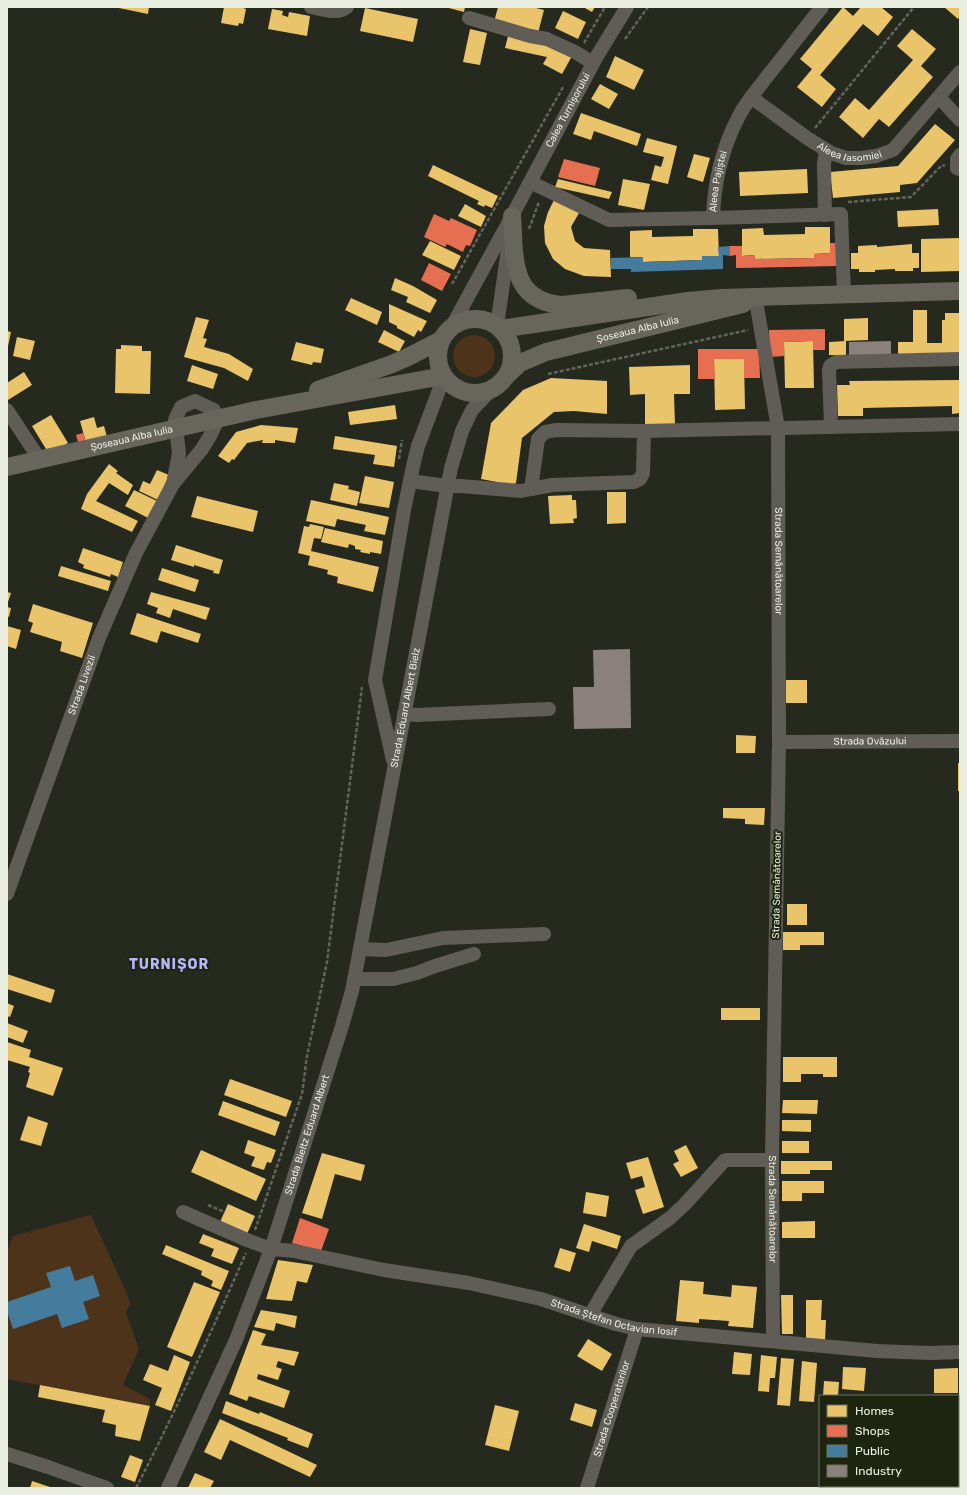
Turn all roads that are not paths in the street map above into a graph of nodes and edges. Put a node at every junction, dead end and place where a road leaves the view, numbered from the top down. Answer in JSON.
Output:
{"nodes":[{"id":1,"x":310,"y":7,"type":"edge"},
{"id":2,"x":347,"y":7,"type":"edge"},
{"id":3,"x":627,"y":7,"type":"edge"},
{"id":4,"x":822,"y":7,"type":"edge"},
{"id":5,"x":469,"y":18,"type":"dead end"},
{"id":6,"x":587,"y":59,"type":"junction"},
{"id":7,"x":960,"y":72,"type":"edge"},
{"id":8,"x":751,"y":97,"type":"junction"},
{"id":9,"x":939,"y":97,"type":"junction"},
{"id":10,"x":960,"y":120,"type":"edge"},
{"id":11,"x":826,"y":150,"type":"junction"},
{"id":12,"x":530,"y":182,"type":"junction"},
{"id":13,"x":825,"y":215,"type":"junction"},
{"id":14,"x":512,"y":216,"type":"junction"},
{"id":15,"x":713,"y":218,"type":"junction"},
{"id":16,"x":960,"y":291,"type":"edge"},
{"id":17,"x":844,"y":294,"type":"junction"},
{"id":18,"x":764,"y":299,"type":"junction"},
{"id":19,"x":499,"y":328,"type":"junction"},
{"id":20,"x":446,"y":333,"type":"junction"},
{"id":21,"x":960,"y":359,"type":"edge"},
{"id":22,"x":508,"y":374,"type":"junction"},
{"id":23,"x":443,"y":377,"type":"junction"},
{"id":24,"x":493,"y":388,"type":"junction"},
{"id":25,"x":7,"y":410,"type":"edge"},
{"id":26,"x":256,"y":410,"type":"junction"},
{"id":27,"x":218,"y":419,"type":"junction"},
{"id":28,"x":960,"y":424,"type":"edge"},
{"id":29,"x":830,"y":427,"type":"junction"},
{"id":30,"x":778,"y":428,"type":"junction"},
{"id":31,"x":177,"y":429,"type":"junction"},
{"id":32,"x":644,"y":431,"type":"junction"},
{"id":33,"x":40,"y":460,"type":"junction"},
{"id":34,"x":7,"y":467,"type":"edge"},
{"id":35,"x":410,"y":481,"type":"junction"},
{"id":36,"x":174,"y":484,"type":"junction"},
{"id":37,"x":446,"y":486,"type":"junction"},
{"id":38,"x":531,"y":488,"type":"junction"},
{"id":39,"x":549,"y":710,"type":"dead end"},
{"id":40,"x":404,"y":714,"type":"junction"},
{"id":41,"x":960,"y":741,"type":"edge"},
{"id":42,"x":779,"y":742,"type":"junction"},
{"id":43,"x":394,"y":765,"type":"junction"},
{"id":44,"x":7,"y":894,"type":"edge"},
{"id":45,"x":544,"y":934,"type":"dead end"},
{"id":46,"x":360,"y":949,"type":"junction"},
{"id":47,"x":474,"y":954,"type":"dead end"},
{"id":48,"x":354,"y":979,"type":"junction"},
{"id":49,"x":772,"y":1160,"type":"junction"},
{"id":50,"x":183,"y":1212,"type":"dead end"},
{"id":51,"x":272,"y":1249,"type":"junction"},
{"id":52,"x":590,"y":1315,"type":"junction"},
{"id":53,"x":638,"y":1329,"type":"junction"},
{"id":54,"x":773,"y":1341,"type":"junction"},
{"id":55,"x":960,"y":1352,"type":"edge"},
{"id":56,"x":7,"y":1454,"type":"edge"},
{"id":57,"x":106,"y":1488,"type":"edge"},
{"id":58,"x":168,"y":1488,"type":"edge"},
{"id":59,"x":587,"y":1488,"type":"edge"}],
"edges":[{"from":1,"to":2,"type":"street"},
{"from":3,"to":6,"type":"street","name":"Calea Turnișorului"},
{"from":4,"to":8,"type":"street","name":"Aleea Pajiștei"},
{"from":5,"to":6,"type":"street"},
{"from":6,"to":12,"type":"street","name":"Calea Turnișorului"},
{"from":7,"to":9,"type":"street","name":"Aleea Iasomiei"},
{"from":8,"to":11,"type":"street","name":"Aleea Iasomiei"},
{"from":8,"to":15,"type":"street","name":"Aleea Pajiștei"},
{"from":9,"to":10,"type":"street"},
{"from":9,"to":11,"type":"street","name":"Aleea Iasomiei"},
{"from":11,"to":13,"type":"street"},
{"from":12,"to":14,"type":"street","name":"Calea Turnișorului"},
{"from":12,"to":15,"type":"street","name":"Aleea Pajiștei"},
{"from":13,"to":15,"type":"street"},
{"from":13,"to":17,"type":"street"},
{"from":14,"to":18,"type":"main road"},
{"from":14,"to":19,"type":"street","name":"Calea Turnișorului"},
{"from":14,"to":20,"type":"street","name":"Calea Turnișorului"},
{"from":16,"to":17,"type":"main road","name":"Șoseaua Alba Iulia"},
{"from":17,"to":18,"type":"main road","name":"Șoseaua Alba Iulia"},
{"from":18,"to":19,"type":"main road","name":"Șoseaua Alba Iulia"},
{"from":18,"to":22,"type":"main road","name":"Șoseaua Alba Iulia"},
{"from":18,"to":30,"type":"street","name":"Strada Semănătoarelor"},
{"from":19,"to":20,"type":"main road","name":"Șoseaua Alba Iulia"},
{"from":19,"to":22,"type":"main road"},
{"from":20,"to":23,"type":"main road"},
{"from":20,"to":26,"type":"main road","name":"Șoseaua Alba Iulia"},
{"from":21,"to":29,"type":"street"},
{"from":22,"to":24,"type":"main road","name":"Șoseaua Alba Iulia"},
{"from":23,"to":24,"type":"main road","name":"Șoseaua Alba Iulia"},
{"from":23,"to":26,"type":"main road","name":"Șoseaua Alba Iulia"},
{"from":23,"to":35,"type":"street","name":"Strada Eduard Albert Bielz"},
{"from":24,"to":37,"type":"street","name":"Strada Eduard Albert Bielz"},
{"from":25,"to":33,"type":"street"},
{"from":26,"to":27,"type":"main road","name":"Șoseaua Alba Iulia"},
{"from":27,"to":31,"type":"main road","name":"Șoseaua Alba Iulia"},
{"from":27,"to":36,"type":"street","name":"Strada Livezii"},
{"from":28,"to":29,"type":"street"},
{"from":29,"to":30,"type":"street"},
{"from":30,"to":32,"type":"street"},
{"from":30,"to":42,"type":"street","name":"Strada Semănătoarelor"},
{"from":31,"to":33,"type":"main road","name":"Șoseaua Alba Iulia"},
{"from":31,"to":36,"type":"street","name":"Strada Livezii"},
{"from":32,"to":38,"type":"street"},
{"from":32,"to":38,"type":"street"},
{"from":33,"to":34,"type":"main road","name":"Șoseaua Alba Iulia"},
{"from":35,"to":37,"type":"street"},
{"from":35,"to":43,"type":"street","name":"Strada Eduard Albert Bielz"},
{"from":36,"to":44,"type":"street","name":"Strada Livezii"},
{"from":37,"to":38,"type":"street"},
{"from":37,"to":40,"type":"street","name":"Strada Eduard Albert Bielz"},
{"from":39,"to":40,"type":"street"},
{"from":40,"to":43,"type":"street","name":"Strada Eduard Albert Bielz"},
{"from":41,"to":42,"type":"street","name":"Strada Ovăzului"},
{"from":42,"to":49,"type":"street","name":"Strada Semănătoarelor"},
{"from":43,"to":46,"type":"street","name":"Strada Bieltz Eduard Albert"},
{"from":45,"to":46,"type":"street"},
{"from":46,"to":48,"type":"street","name":"Strada Bieltz Eduard Albert"},
{"from":47,"to":48,"type":"street"},
{"from":48,"to":51,"type":"street","name":"Strada Bieltz Eduard Albert"},
{"from":49,"to":52,"type":"street"},
{"from":49,"to":54,"type":"street","name":"Strada Semănătoarelor"},
{"from":50,"to":51,"type":"street","name":"Strada Ștefan Octavian Iosif"},
{"from":51,"to":52,"type":"street","name":"Strada Ștefan Octavian Iosif"},
{"from":51,"to":58,"type":"street","name":"Strada Bieltz Eduard Albert"},
{"from":52,"to":53,"type":"street","name":"Strada Ștefan Octavian Iosif"},
{"from":53,"to":54,"type":"street","name":"Strada Ștefan Octavian Iosif"},
{"from":53,"to":59,"type":"street","name":"Strada Cooperatorilor"},
{"from":54,"to":55,"type":"street","name":"Strada Ștefan Octavian Iosif"},
{"from":56,"to":57,"type":"street"}]}
